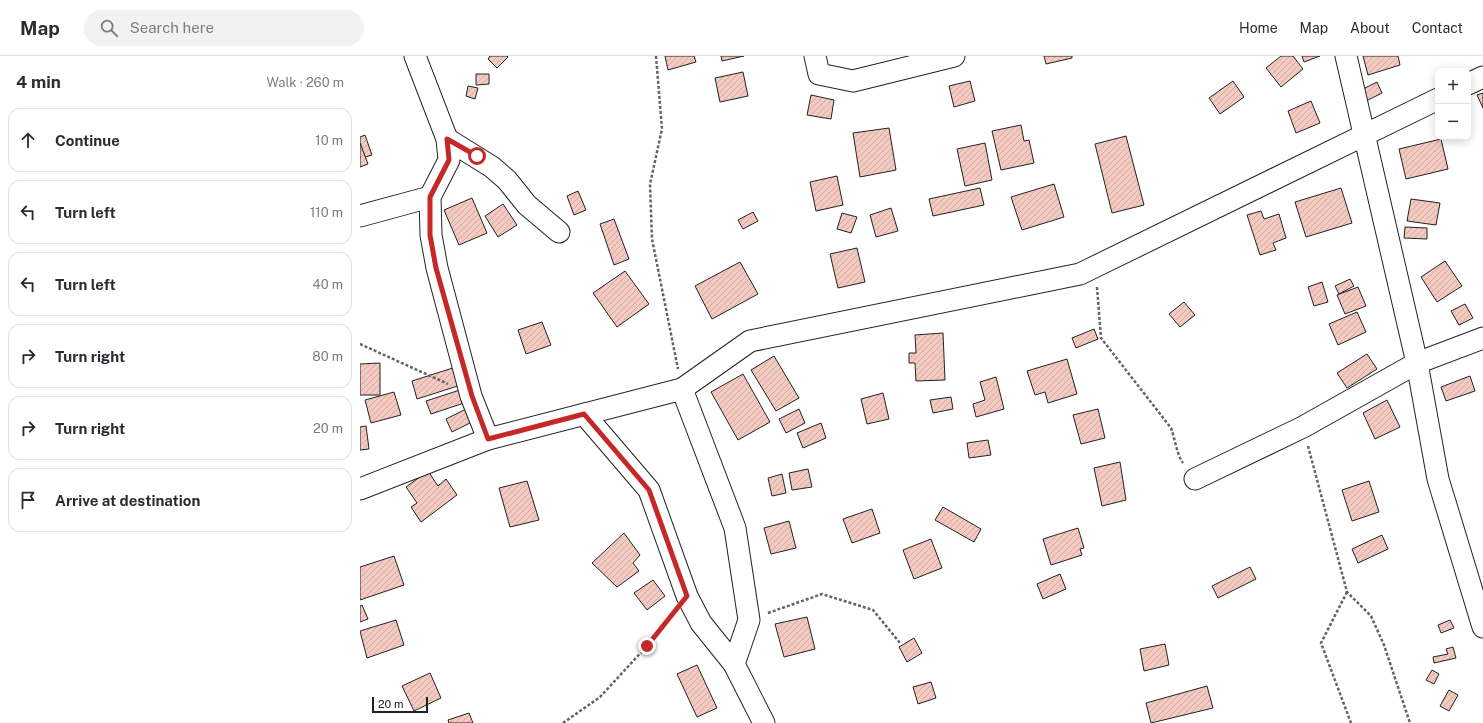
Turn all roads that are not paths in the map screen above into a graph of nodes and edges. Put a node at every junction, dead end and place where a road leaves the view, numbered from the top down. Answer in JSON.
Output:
{"nodes":[{"id":1,"x":415,"y":56,"type":"edge"},
{"id":2,"x":815,"y":56,"type":"edge"},
{"id":3,"x":954,"y":56,"type":"edge"},
{"id":4,"x":1346,"y":56,"type":"edge"},
{"id":5,"x":1483,"y":77,"type":"edge"},
{"id":6,"x":1471,"y":83,"type":"edge"},
{"id":7,"x":1435,"y":100,"type":"edge"},
{"id":8,"x":1364,"y":136,"type":"junction"},
{"id":9,"x":447,"y":139,"type":"junction"},
{"id":10,"x":430,"y":197,"type":"junction"},
{"id":11,"x":360,"y":216,"type":"edge"},
{"id":12,"x":559,"y":232,"type":"dead end"},
{"id":13,"x":1483,"y":338,"type":"edge"},
{"id":14,"x":1417,"y":363,"type":"junction"},
{"id":15,"x":682,"y":389,"type":"junction"},
{"id":16,"x":584,"y":414,"type":"junction"},
{"id":17,"x":488,"y":439,"type":"junction"},
{"id":18,"x":1195,"y":479,"type":"road end"},
{"id":19,"x":360,"y":489,"type":"edge"},
{"id":20,"x":1483,"y":627,"type":"edge"},
{"id":21,"x":734,"y":664,"type":"junction"},
{"id":22,"x":764,"y":723,"type":"edge"}],
"edges":[{"from":1,"to":9,"type":"street"},
{"from":2,"to":3,"type":"street"},
{"from":4,"to":8,"type":"street"},
{"from":5,"to":6,"type":"street"},
{"from":7,"to":8,"type":"street"},
{"from":8,"to":14,"type":"street"},
{"from":8,"to":15,"type":"street"},
{"from":9,"to":10,"type":"street"},
{"from":9,"to":12,"type":"street"},
{"from":10,"to":11,"type":"street"},
{"from":10,"to":17,"type":"street"},
{"from":13,"to":14,"type":"street"},
{"from":14,"to":18,"type":"street"},
{"from":14,"to":20,"type":"street"},
{"from":15,"to":16,"type":"street"},
{"from":15,"to":21,"type":"street"},
{"from":16,"to":17,"type":"street"},
{"from":16,"to":21,"type":"street"},
{"from":17,"to":19,"type":"street"},
{"from":21,"to":22,"type":"street"}]}
